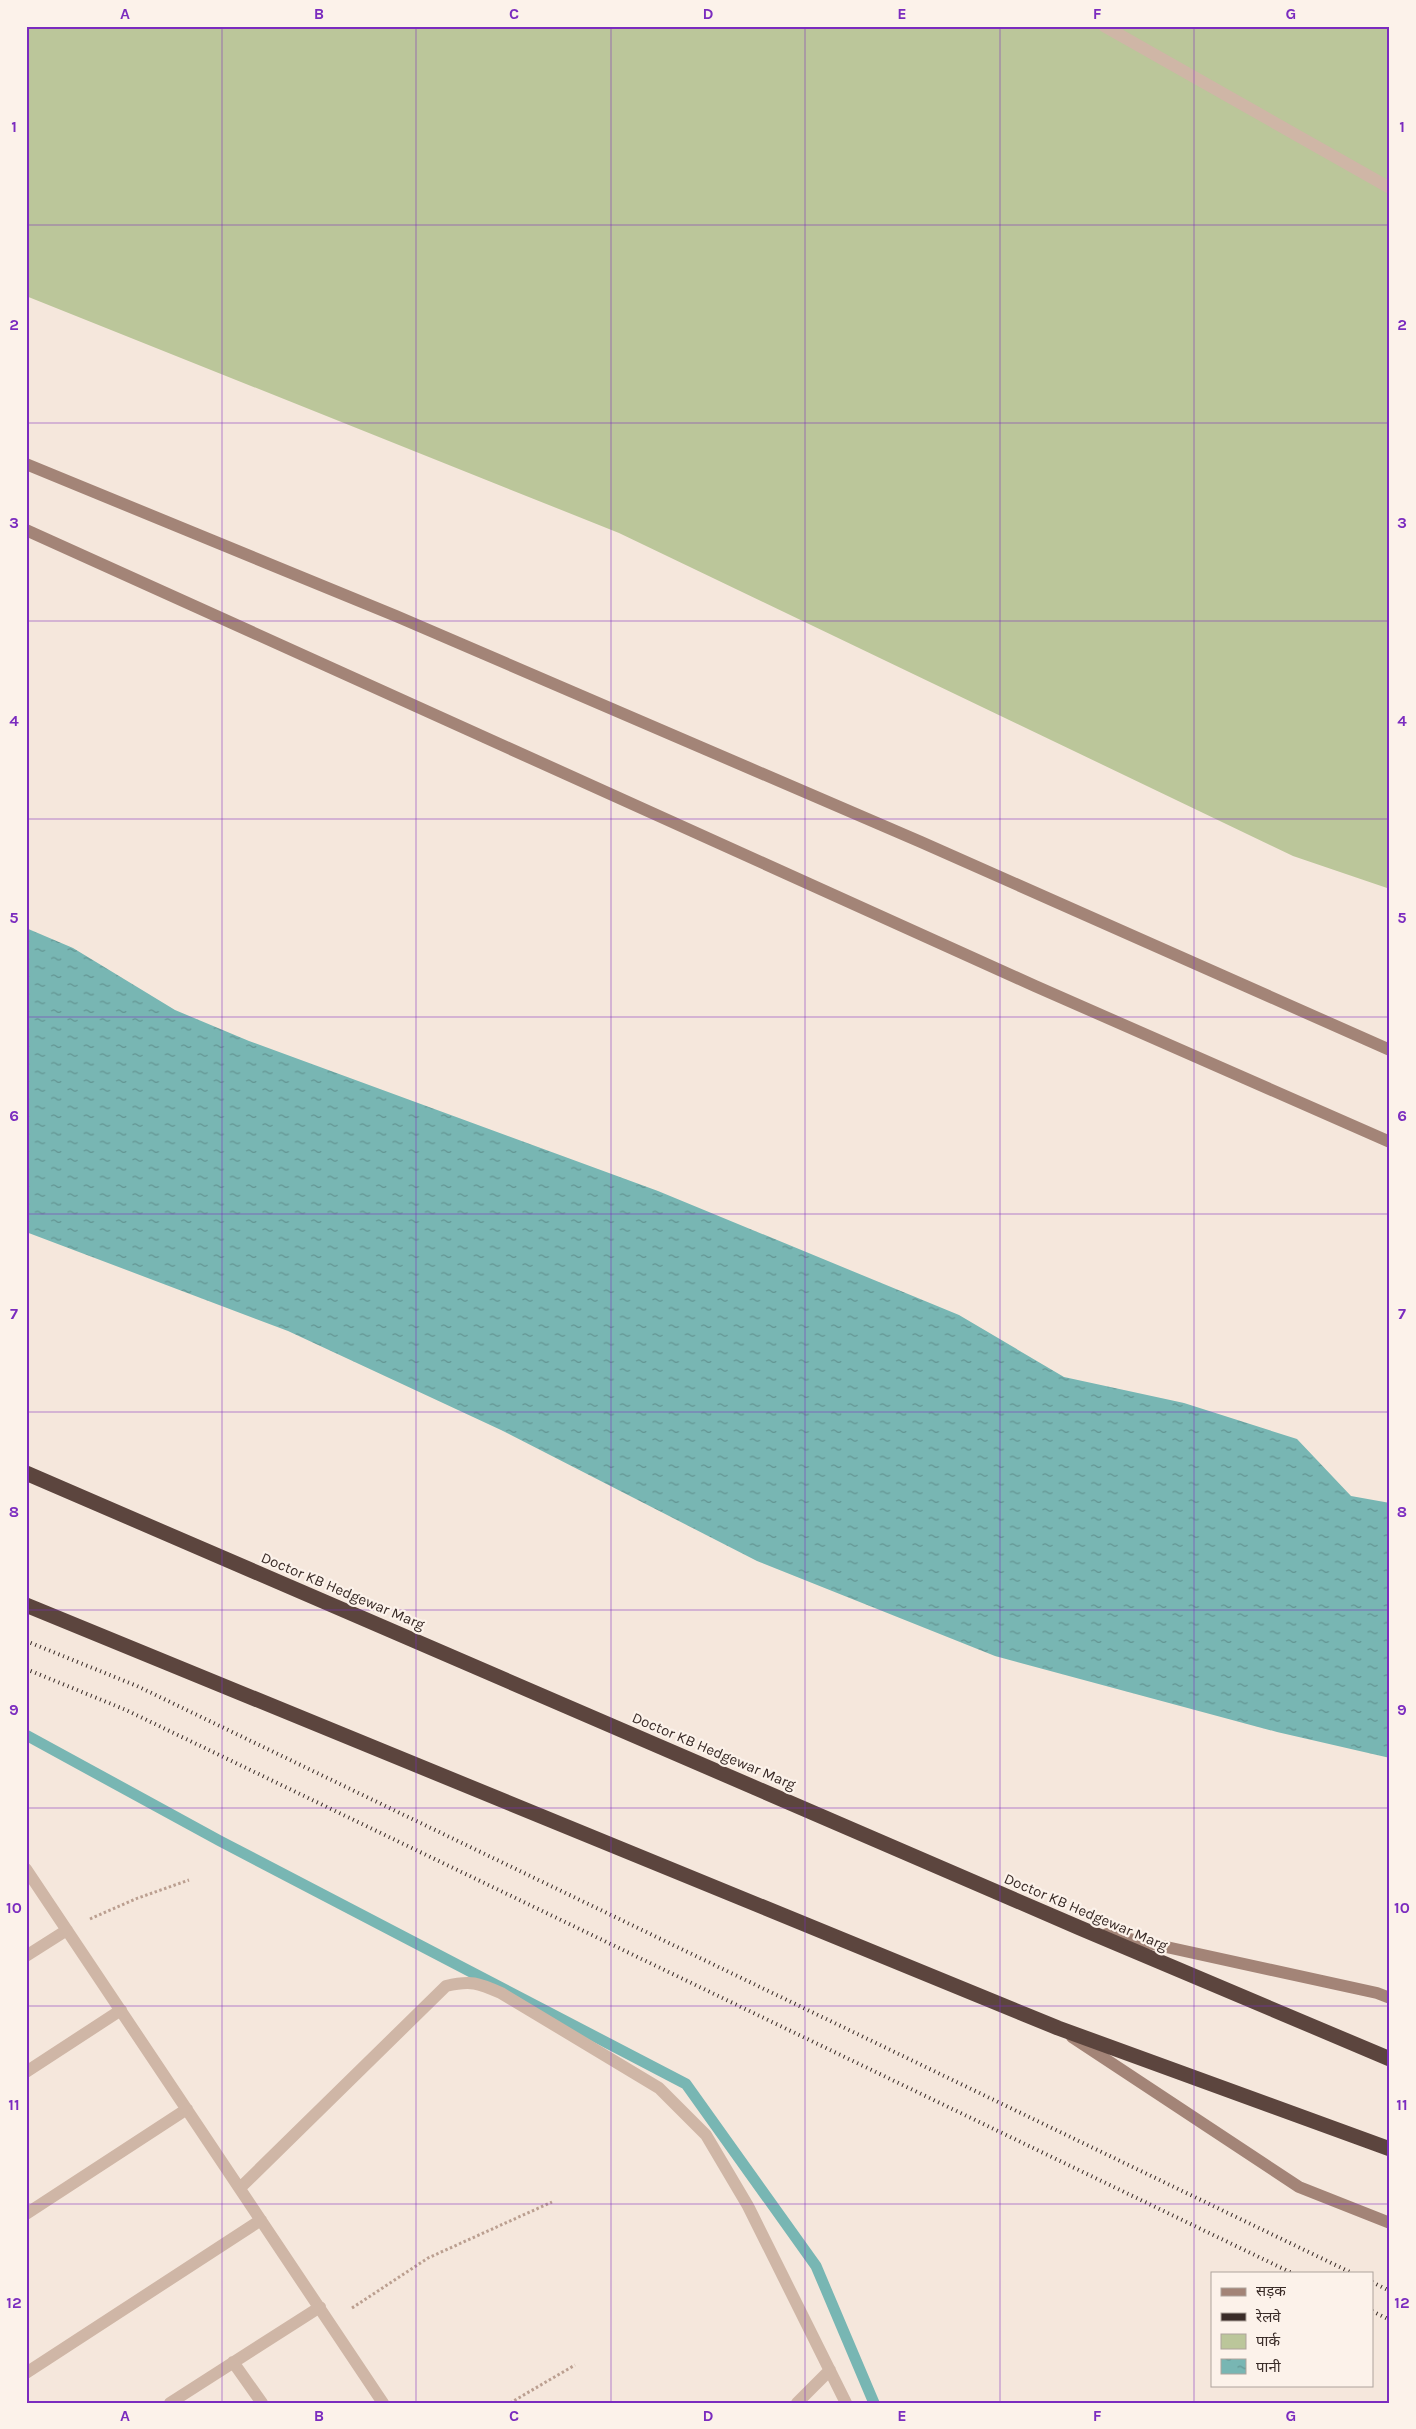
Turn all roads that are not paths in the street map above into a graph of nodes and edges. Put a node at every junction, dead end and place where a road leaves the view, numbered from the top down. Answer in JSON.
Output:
{"nodes":[{"id":1,"x":1104,"y":26,"type":"edge"},
{"id":2,"x":1390,"y":188,"type":"edge"},
{"id":3,"x":26,"y":464,"type":"edge"},
{"id":4,"x":26,"y":530,"type":"edge"},
{"id":5,"x":1390,"y":1050,"type":"edge"},
{"id":6,"x":1390,"y":1142,"type":"edge"},
{"id":7,"x":26,"y":1473,"type":"edge"},
{"id":8,"x":26,"y":1605,"type":"edge"},
{"id":9,"x":26,"y":1869,"type":"edge"},
{"id":10,"x":1080,"y":1928,"type":"junction"},
{"id":11,"x":67,"y":1929,"type":"junction"},
{"id":12,"x":26,"y":1956,"type":"edge"},
{"id":13,"x":1390,"y":1998,"type":"edge"},
{"id":14,"x":120,"y":2010,"type":"junction"},
{"id":15,"x":1058,"y":2028,"type":"junction"},
{"id":16,"x":1390,"y":2059,"type":"edge"},
{"id":17,"x":26,"y":2072,"type":"edge"},
{"id":18,"x":187,"y":2109,"type":"junction"},
{"id":19,"x":1390,"y":2148,"type":"edge"},
{"id":20,"x":240,"y":2188,"type":"junction"},
{"id":21,"x":26,"y":2214,"type":"edge"},
{"id":22,"x":261,"y":2220,"type":"junction"},
{"id":23,"x":1390,"y":2223,"type":"edge"},
{"id":24,"x":320,"y":2307,"type":"junction"},
{"id":25,"x":233,"y":2362,"type":"junction"},
{"id":26,"x":830,"y":2370,"type":"junction"},
{"id":27,"x":26,"y":2373,"type":"edge"},
{"id":28,"x":379,"y":2401,"type":"edge"},
{"id":29,"x":170,"y":2403,"type":"edge"},
{"id":30,"x":262,"y":2403,"type":"edge"},
{"id":31,"x":797,"y":2403,"type":"edge"},
{"id":32,"x":846,"y":2403,"type":"edge"}],
"edges":[{"from":1,"to":2,"type":"street"},
{"from":3,"to":5,"type":"main road"},
{"from":4,"to":6,"type":"main road"},
{"from":7,"to":10,"type":"highway","name":"Doctor KB Hedgewar Marg"},
{"from":8,"to":15,"type":"highway"},
{"from":9,"to":11,"type":"street"},
{"from":10,"to":13,"type":"main road"},
{"from":10,"to":16,"type":"highway","name":"Doctor KB Hedgewar Marg"},
{"from":11,"to":12,"type":"street"},
{"from":11,"to":14,"type":"street"},
{"from":14,"to":17,"type":"street"},
{"from":14,"to":18,"type":"street"},
{"from":15,"to":19,"type":"highway"},
{"from":15,"to":23,"type":"main road"},
{"from":18,"to":20,"type":"street"},
{"from":18,"to":21,"type":"street"},
{"from":20,"to":22,"type":"street"},
{"from":20,"to":26,"type":"street"},
{"from":22,"to":24,"type":"street"},
{"from":22,"to":27,"type":"street"},
{"from":24,"to":25,"type":"street"},
{"from":24,"to":28,"type":"street"},
{"from":25,"to":29,"type":"street"},
{"from":25,"to":30,"type":"street"},
{"from":26,"to":31,"type":"street"},
{"from":26,"to":32,"type":"street"}]}
